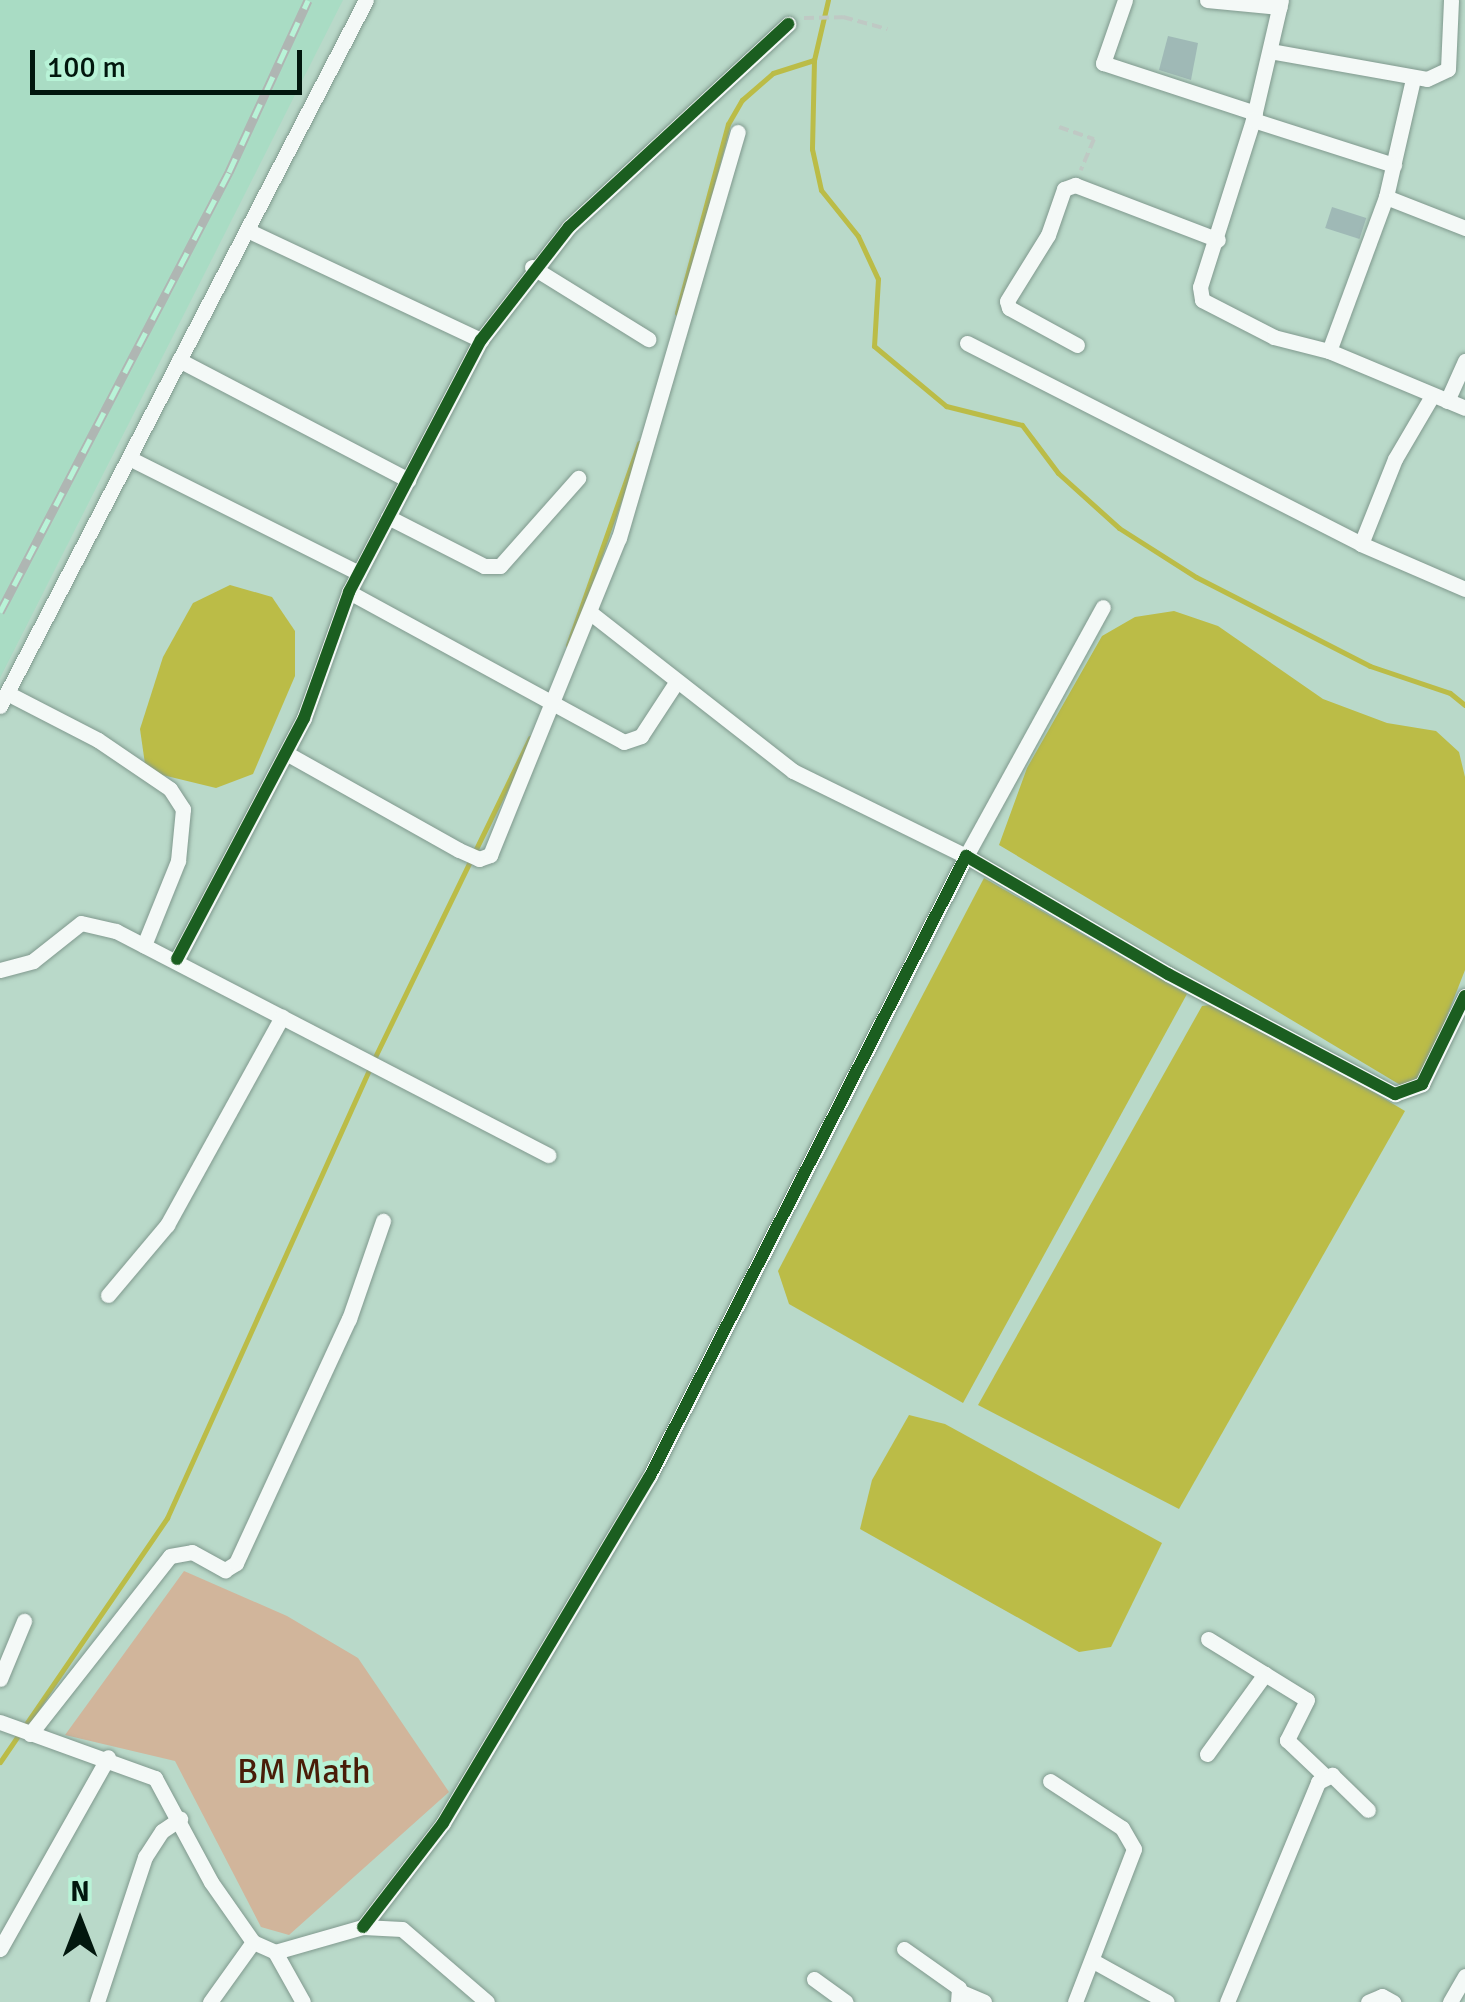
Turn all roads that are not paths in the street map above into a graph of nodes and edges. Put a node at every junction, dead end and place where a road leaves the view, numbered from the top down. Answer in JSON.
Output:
{"nodes":[{"id":1,"x":366,"y":0,"type":"edge"},
{"id":2,"x":1125,"y":0,"type":"edge"},
{"id":3,"x":1206,"y":0,"type":"edge"},
{"id":4,"x":1451,"y":0,"type":"edge"},
{"id":5,"x":1281,"y":3,"type":"edge"},
{"id":6,"x":788,"y":24,"type":"road end"},
{"id":7,"x":1458,"y":47,"type":"edge"},
{"id":8,"x":1270,"y":51,"type":"junction"},
{"id":9,"x":1413,"y":79,"type":"junction"},
{"id":10,"x":1254,"y":117,"type":"junction"},
{"id":11,"x":738,"y":132,"type":"dead end"},
{"id":12,"x":1394,"y":166,"type":"junction"},
{"id":13,"x":1386,"y":197,"type":"junction"},
{"id":14,"x":1465,"y":228,"type":"edge"},
{"id":15,"x":247,"y":230,"type":"junction"},
{"id":16,"x":1218,"y":240,"type":"junction"},
{"id":17,"x":532,"y":267,"type":"junction"},
{"id":18,"x":648,"y":339,"type":"dead end"},
{"id":19,"x":480,"y":340,"type":"junction"},
{"id":20,"x":967,"y":343,"type":"dead end"},
{"id":21,"x":1078,"y":345,"type":"dead end"},
{"id":22,"x":1329,"y":351,"type":"junction"},
{"id":23,"x":180,"y":360,"type":"junction"},
{"id":24,"x":1465,"y":362,"type":"edge"},
{"id":25,"x":1440,"y":398,"type":"junction"},
{"id":26,"x":1465,"y":408,"type":"edge"},
{"id":27,"x":128,"y":458,"type":"junction"},
{"id":28,"x":578,"y":478,"type":"dead end"},
{"id":29,"x":409,"y":480,"type":"junction"},
{"id":30,"x":388,"y":517,"type":"junction"},
{"id":31,"x":1360,"y":544,"type":"junction"},
{"id":32,"x":360,"y":574,"type":"junction"},
{"id":33,"x":1465,"y":589,"type":"edge"},
{"id":34,"x":348,"y":592,"type":"junction"},
{"id":35,"x":1103,"y":607,"type":"dead end"},
{"id":36,"x":592,"y":614,"type":"junction"},
{"id":37,"x":675,"y":684,"type":"junction"},
{"id":38,"x":550,"y":699,"type":"junction"},
{"id":39,"x":3,"y":700,"type":"edge"},
{"id":40,"x":286,"y":753,"type":"junction"},
{"id":41,"x":966,"y":856,"type":"junction"},
{"id":42,"x":144,"y":945,"type":"junction"},
{"id":43,"x":178,"y":959,"type":"junction"},
{"id":44,"x":0,"y":970,"type":"edge"},
{"id":45,"x":1465,"y":996,"type":"edge"},
{"id":46,"x":282,"y":1017,"type":"junction"},
{"id":47,"x":548,"y":1154,"type":"dead end"},
{"id":48,"x":383,"y":1221,"type":"dead end"},
{"id":49,"x":108,"y":1295,"type":"dead end"},
{"id":50,"x":24,"y":1621,"type":"dead end"},
{"id":51,"x":1208,"y":1639,"type":"dead end"},
{"id":52,"x":1265,"y":1674,"type":"junction"},
{"id":53,"x":0,"y":1679,"type":"edge"},
{"id":54,"x":16,"y":1729,"type":"edge"},
{"id":55,"x":1207,"y":1754,"type":"dead end"},
{"id":56,"x":108,"y":1757,"type":"junction"},
{"id":57,"x":1325,"y":1776,"type":"junction"},
{"id":58,"x":1050,"y":1781,"type":"dead end"},
{"id":59,"x":1368,"y":1810,"type":"dead end"},
{"id":60,"x":180,"y":1820,"type":"junction"},
{"id":61,"x":363,"y":1927,"type":"junction"},
{"id":62,"x":252,"y":1942,"type":"junction"},
{"id":63,"x":0,"y":1949,"type":"edge"},
{"id":64,"x":904,"y":1949,"type":"dead end"},
{"id":65,"x":276,"y":1952,"type":"junction"},
{"id":66,"x":1094,"y":1962,"type":"junction"},
{"id":67,"x":1465,"y":1976,"type":"edge"},
{"id":68,"x":814,"y":1980,"type":"dead end"},
{"id":69,"x":960,"y":1997,"type":"edge"},
{"id":70,"x":97,"y":2002,"type":"edge"},
{"id":71,"x":210,"y":2002,"type":"edge"},
{"id":72,"x":303,"y":2002,"type":"edge"},
{"id":73,"x":486,"y":2002,"type":"edge"},
{"id":74,"x":846,"y":2002,"type":"edge"},
{"id":75,"x":984,"y":2002,"type":"edge"},
{"id":76,"x":1075,"y":2002,"type":"edge"},
{"id":77,"x":1167,"y":2002,"type":"edge"},
{"id":78,"x":1226,"y":2002,"type":"edge"},
{"id":79,"x":1368,"y":2002,"type":"edge"},
{"id":80,"x":1393,"y":2002,"type":"edge"},
{"id":81,"x":1450,"y":2002,"type":"edge"}],
"edges":[{"from":1,"to":15,"type":"street"},
{"from":2,"to":10,"type":"street"},
{"from":3,"to":5,"type":"street"},
{"from":4,"to":7,"type":"street"},
{"from":5,"to":8,"type":"street"},
{"from":6,"to":17,"type":"street"},
{"from":7,"to":9,"type":"street"},
{"from":8,"to":9,"type":"street"},
{"from":8,"to":10,"type":"street"},
{"from":9,"to":12,"type":"street"},
{"from":10,"to":12,"type":"street"},
{"from":10,"to":16,"type":"street"},
{"from":11,"to":36,"type":"street"},
{"from":12,"to":13,"type":"street"},
{"from":13,"to":14,"type":"street"},
{"from":13,"to":22,"type":"street"},
{"from":15,"to":19,"type":"street"},
{"from":15,"to":23,"type":"street"},
{"from":16,"to":21,"type":"street"},
{"from":16,"to":22,"type":"street"},
{"from":17,"to":18,"type":"street"},
{"from":17,"to":19,"type":"street"},
{"from":19,"to":29,"type":"street"},
{"from":20,"to":31,"type":"street"},
{"from":22,"to":25,"type":"street"},
{"from":23,"to":27,"type":"street"},
{"from":23,"to":29,"type":"street"},
{"from":24,"to":25,"type":"street"},
{"from":25,"to":26,"type":"street"},
{"from":25,"to":31,"type":"street"},
{"from":27,"to":32,"type":"street"},
{"from":27,"to":39,"type":"street"},
{"from":28,"to":30,"type":"street"},
{"from":29,"to":30,"type":"street"},
{"from":30,"to":32,"type":"street"},
{"from":31,"to":33,"type":"street"},
{"from":32,"to":34,"type":"street"},
{"from":34,"to":38,"type":"street"},
{"from":34,"to":40,"type":"street"},
{"from":35,"to":41,"type":"street"},
{"from":36,"to":37,"type":"street"},
{"from":36,"to":38,"type":"street"},
{"from":37,"to":38,"type":"street"},
{"from":37,"to":41,"type":"street"},
{"from":38,"to":40,"type":"street"},
{"from":39,"to":42,"type":"street"},
{"from":40,"to":43,"type":"street"},
{"from":41,"to":45,"type":"street"},
{"from":41,"to":61,"type":"street"},
{"from":42,"to":43,"type":"street"},
{"from":42,"to":44,"type":"street"},
{"from":43,"to":46,"type":"street"},
{"from":46,"to":47,"type":"street"},
{"from":46,"to":49,"type":"street"},
{"from":48,"to":54,"type":"street"},
{"from":50,"to":53,"type":"street"},
{"from":51,"to":52,"type":"street"},
{"from":52,"to":55,"type":"street"},
{"from":52,"to":57,"type":"street"},
{"from":54,"to":56,"type":"street"},
{"from":56,"to":60,"type":"street"},
{"from":56,"to":63,"type":"street"},
{"from":57,"to":59,"type":"street"},
{"from":57,"to":78,"type":"street"},
{"from":58,"to":66,"type":"street"},
{"from":60,"to":62,"type":"street"},
{"from":60,"to":70,"type":"street"},
{"from":61,"to":65,"type":"street"},
{"from":61,"to":73,"type":"street"},
{"from":62,"to":65,"type":"street"},
{"from":62,"to":71,"type":"street"},
{"from":64,"to":69,"type":"street"},
{"from":65,"to":72,"type":"street"},
{"from":66,"to":76,"type":"street"},
{"from":66,"to":77,"type":"street"},
{"from":67,"to":81,"type":"street"},
{"from":68,"to":74,"type":"street"},
{"from":69,"to":75,"type":"street"},
{"from":79,"to":80,"type":"street"}]}
